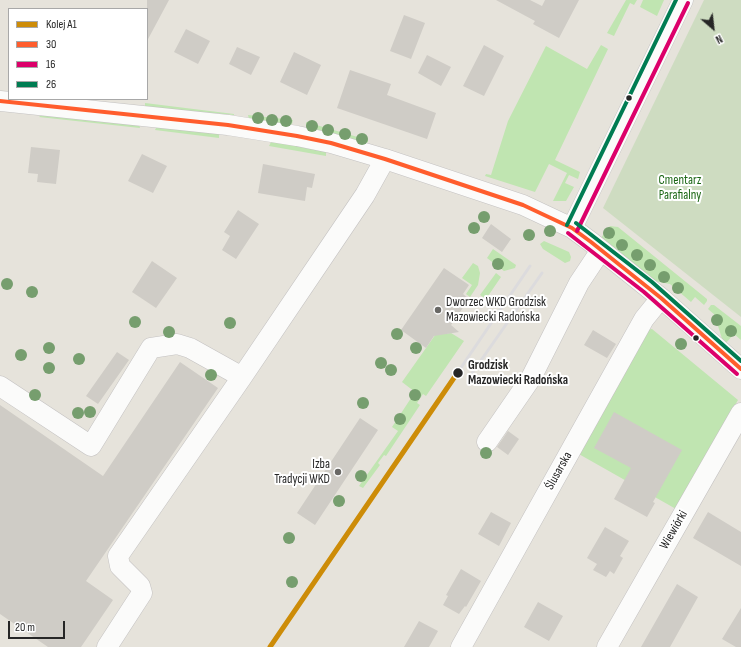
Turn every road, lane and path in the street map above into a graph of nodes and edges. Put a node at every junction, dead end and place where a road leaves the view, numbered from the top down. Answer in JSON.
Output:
{"nodes":[{"id":1,"x":683,"y":0,"type":"edge"},
{"id":2,"x":0,"y":101,"type":"edge"},
{"id":3,"x":385,"y":159,"type":"junction"},
{"id":4,"x":572,"y":228,"type":"junction"},
{"id":5,"x":601,"y":250,"type":"junction"},
{"id":6,"x":661,"y":298,"type":"junction"},
{"id":7,"x":741,"y":370,"type":"edge"},
{"id":8,"x":242,"y":377,"type":"junction"},
{"id":9,"x":0,"y":386,"type":"edge"},
{"id":10,"x":741,"y":413,"type":"edge"},
{"id":11,"x":487,"y":442,"type":"dead end"},
{"id":12,"x":107,"y":647,"type":"edge"},
{"id":13,"x":461,"y":647,"type":"edge"},
{"id":14,"x":607,"y":647,"type":"edge"}],
"edges":[{"from":1,"to":4,"type":"street"},
{"from":2,"to":3,"type":"street"},
{"from":3,"to":4,"type":"street"},
{"from":3,"to":8,"type":"street"},
{"from":4,"to":5,"type":"street"},
{"from":5,"to":6,"type":"street"},
{"from":5,"to":11,"type":"street"},
{"from":6,"to":7,"type":"street"},
{"from":6,"to":13,"type":"street","name":"Ślusarska"},
{"from":8,"to":9,"type":"street"},
{"from":8,"to":12,"type":"street"},
{"from":10,"to":14,"type":"street","name":"Wiewiórki"}]}
